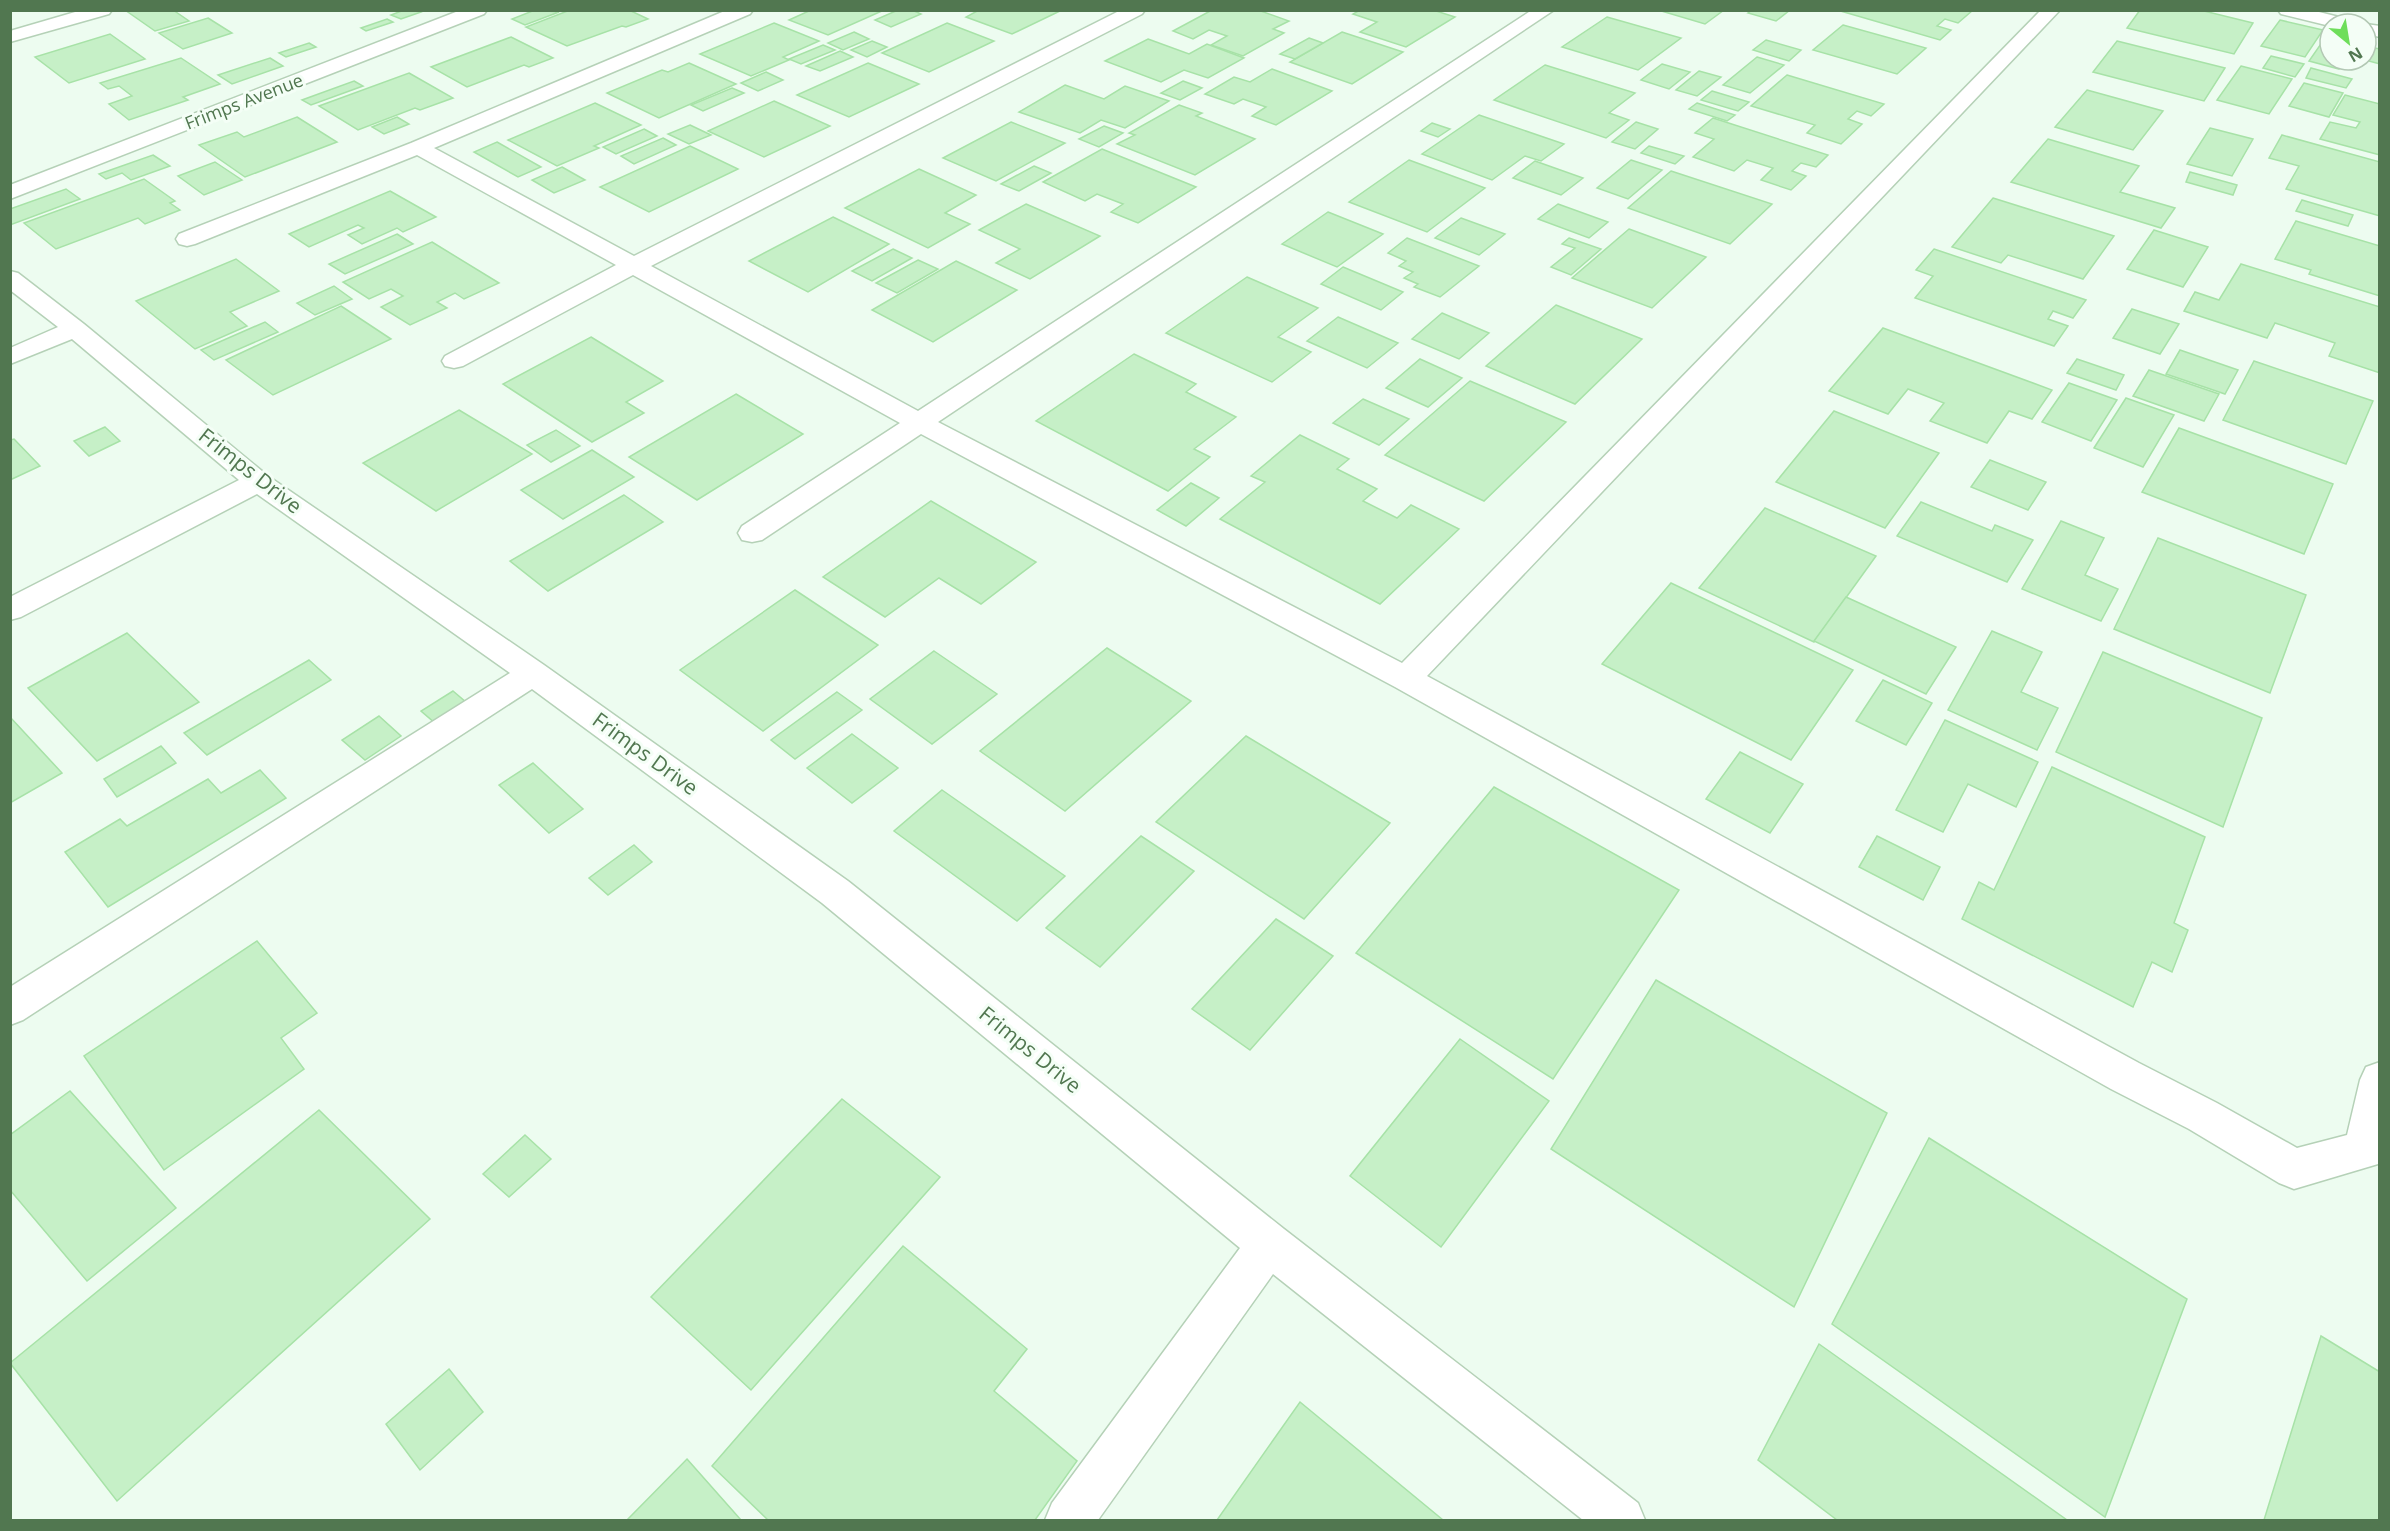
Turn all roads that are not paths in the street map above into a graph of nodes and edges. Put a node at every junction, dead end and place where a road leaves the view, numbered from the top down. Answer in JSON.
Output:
{"nodes":[{"id":1,"x":103,"y":10,"type":"edge"},
{"id":2,"x":744,"y":10,"type":"edge"},
{"id":3,"x":1136,"y":10,"type":"edge"},
{"id":4,"x":1545,"y":10,"type":"edge"},
{"id":5,"x":2051,"y":10,"type":"edge"},
{"id":6,"x":2287,"y":10,"type":"edge"},
{"id":7,"x":473,"y":11,"type":"edge"},
{"id":8,"x":2318,"y":17,"type":"edge"},
{"id":9,"x":10,"y":37,"type":"edge"},
{"id":10,"x":418,"y":147,"type":"junction"},
{"id":11,"x":10,"y":193,"type":"edge"},
{"id":12,"x":187,"y":239,"type":"dead end"},
{"id":13,"x":633,"y":265,"type":"junction"},
{"id":14,"x":10,"y":278,"type":"edge"},
{"id":15,"x":75,"y":329,"type":"junction"},
{"id":16,"x":10,"y":357,"type":"edge"},
{"id":17,"x":454,"y":361,"type":"dead end"},
{"id":18,"x":918,"y":422,"type":"junction"},
{"id":19,"x":258,"y":482,"type":"junction"},
{"id":20,"x":752,"y":533,"type":"dead end"},
{"id":21,"x":10,"y":610,"type":"edge"},
{"id":22,"x":533,"y":673,"type":"junction"},
{"id":23,"x":1406,"y":680,"type":"junction"},
{"id":24,"x":10,"y":1008,"type":"edge"},
{"id":25,"x":2379,"y":1080,"type":"edge"},
{"id":26,"x":1269,"y":1244,"type":"junction"},
{"id":27,"x":1068,"y":1521,"type":"edge"},
{"id":28,"x":1621,"y":1521,"type":"edge"}],
"edges":[{"from":1,"to":9,"type":"street"},
{"from":2,"to":10,"type":"street"},
{"from":3,"to":13,"type":"street"},
{"from":4,"to":18,"type":"street"},
{"from":5,"to":23,"type":"street"},
{"from":6,"to":8,"type":"street"},
{"from":7,"to":11,"type":"street","name":"Frimps Avenue"},
{"from":10,"to":12,"type":"street"},
{"from":10,"to":13,"type":"street"},
{"from":13,"to":17,"type":"street"},
{"from":13,"to":18,"type":"street"},
{"from":14,"to":15,"type":"street","name":"Frimps Drive"},
{"from":15,"to":16,"type":"street"},
{"from":15,"to":19,"type":"street","name":"Frimps Drive"},
{"from":18,"to":20,"type":"street"},
{"from":18,"to":23,"type":"street"},
{"from":19,"to":21,"type":"street"},
{"from":19,"to":22,"type":"street","name":"Frimps Drive"},
{"from":22,"to":24,"type":"street"},
{"from":22,"to":26,"type":"street","name":"Frimps Drive"},
{"from":23,"to":25,"type":"street"},
{"from":26,"to":27,"type":"street"},
{"from":26,"to":28,"type":"street","name":"Frimps Drive"}]}
